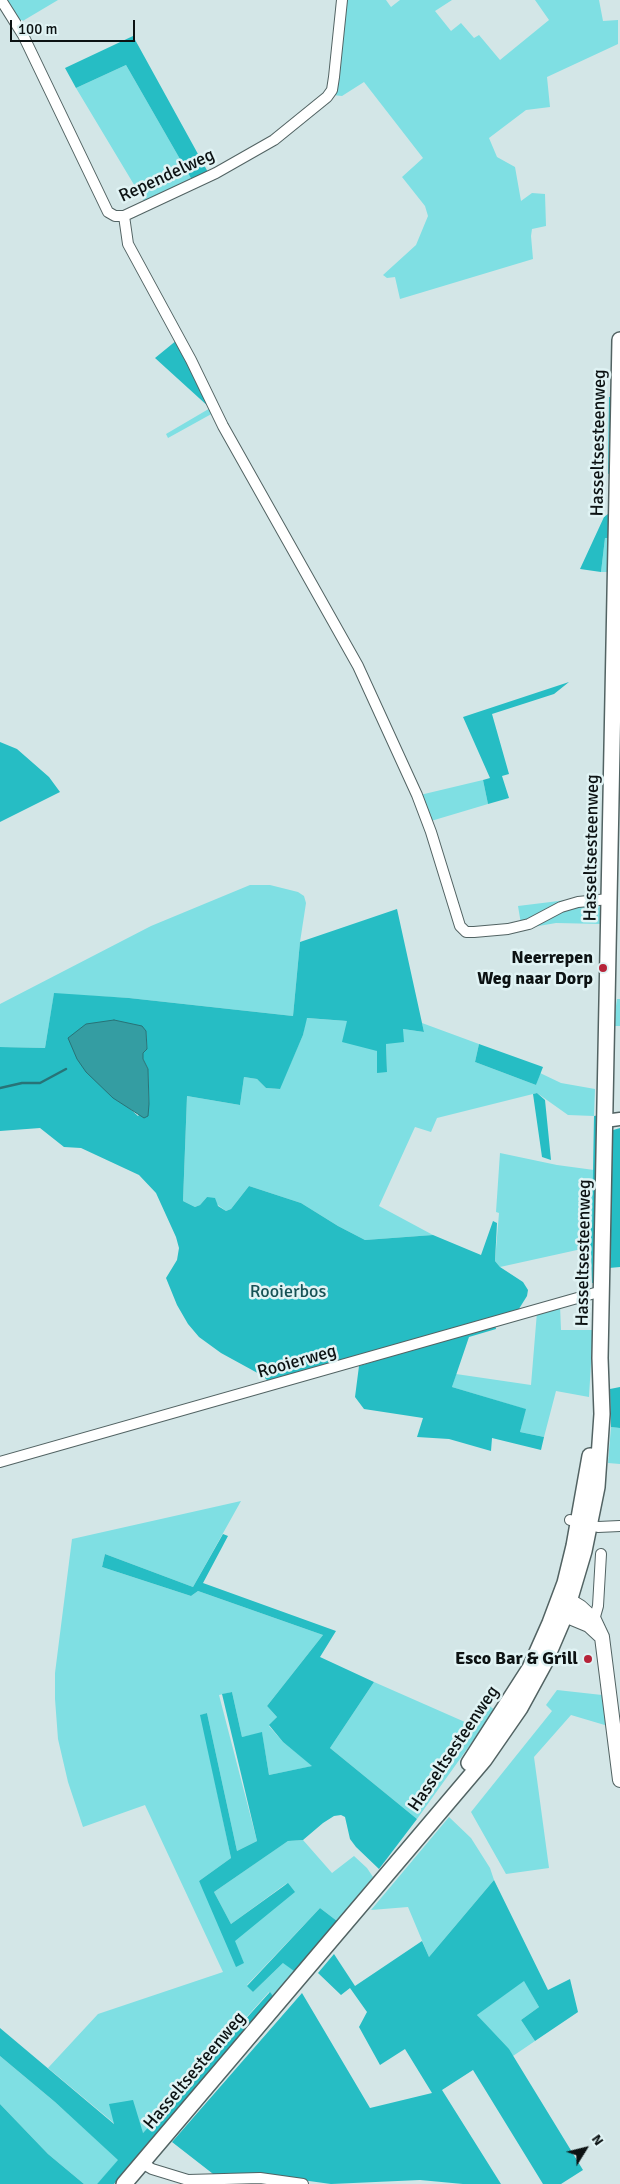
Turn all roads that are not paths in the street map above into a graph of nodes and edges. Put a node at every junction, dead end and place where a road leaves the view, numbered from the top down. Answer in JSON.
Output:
{"nodes":[{"id":1,"x":1,"y":0,"type":"edge"},
{"id":2,"x":342,"y":0,"type":"edge"},
{"id":3,"x":124,"y":216,"type":"junction"},
{"id":4,"x":620,"y":340,"type":"edge"},
{"id":5,"x":609,"y":899,"type":"junction"},
{"id":6,"x":612,"y":1120,"type":"edge"},
{"id":7,"x":602,"y":1291,"type":"junction"},
{"id":8,"x":0,"y":1462,"type":"edge"},
{"id":9,"x":580,"y":1522,"type":"junction"},
{"id":10,"x":620,"y":1526,"type":"edge"},
{"id":11,"x":601,"y":1554,"type":"dead end"},
{"id":12,"x":564,"y":1606,"type":"junction"},
{"id":13,"x":591,"y":1622,"type":"junction"},
{"id":14,"x":620,"y":1780,"type":"edge"},
{"id":15,"x":142,"y":2163,"type":"junction"},
{"id":16,"x":124,"y":2184,"type":"edge"},
{"id":17,"x":302,"y":2184,"type":"edge"}],
"edges":[{"from":1,"to":3,"type":"street","name":"Rependelweg"},
{"from":2,"to":3,"type":"street","name":"Rependelweg"},
{"from":3,"to":5,"type":"street"},
{"from":4,"to":5,"type":"main road","name":"Hasseltsesteenweg"},
{"from":5,"to":6,"type":"main road","name":"Hasseltsesteenweg"},
{"from":6,"to":7,"type":"main road","name":"Hasseltsesteenweg"},
{"from":7,"to":8,"type":"street","name":"Rooierweg"},
{"from":7,"to":9,"type":"main road","name":"Hasseltsesteenweg"},
{"from":9,"to":10,"type":"street"},
{"from":9,"to":12,"type":"main road","name":"Hasseltsesteenweg"},
{"from":11,"to":13,"type":"street"},
{"from":12,"to":13,"type":"main road"},
{"from":12,"to":15,"type":"main road","name":"Hasseltsesteenweg"},
{"from":13,"to":14,"type":"main road"},
{"from":15,"to":16,"type":"main road","name":"Hasseltsesteenweg"},
{"from":15,"to":17,"type":"street"}]}
